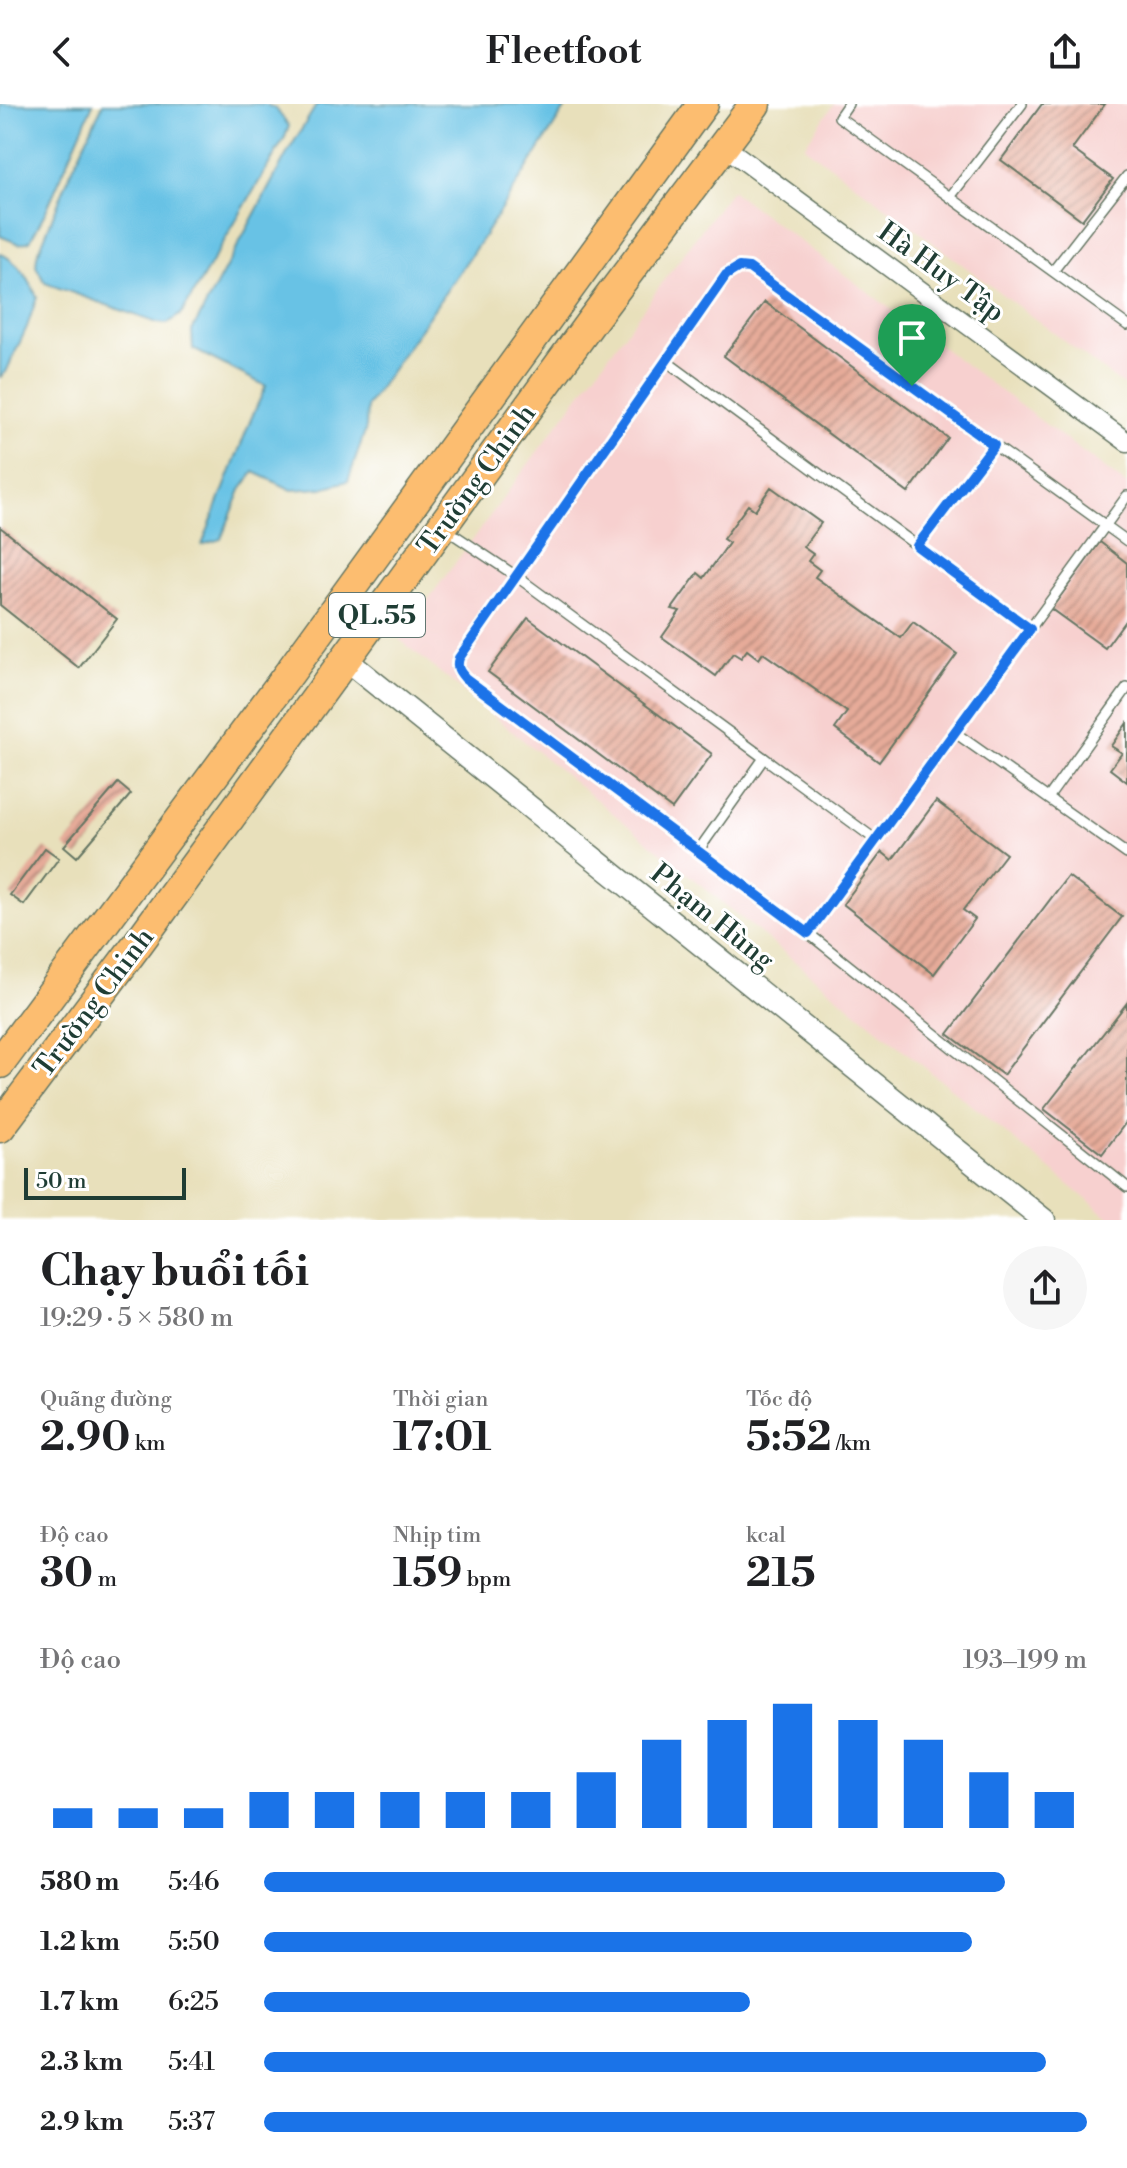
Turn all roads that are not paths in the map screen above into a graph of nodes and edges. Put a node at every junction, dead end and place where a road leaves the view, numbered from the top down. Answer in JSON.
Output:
{"nodes":[{"id":1,"x":703,"y":104,"type":"edge"},
{"id":2,"x":755,"y":104,"type":"edge"},
{"id":3,"x":848,"y":104,"type":"edge"},
{"id":4,"x":1022,"y":104,"type":"edge"},
{"id":5,"x":724,"y":146,"type":"junction"},
{"id":6,"x":1127,"y":176,"type":"edge"},
{"id":7,"x":950,"y":197,"type":"junction"},
{"id":8,"x":1053,"y":271,"type":"junction"},
{"id":9,"x":1127,"y":325,"type":"edge"},
{"id":10,"x":666,"y":361,"type":"junction"},
{"id":11,"x":1127,"y":442,"type":"edge"},
{"id":12,"x":994,"y":445,"type":"junction"},
{"id":13,"x":1127,"y":496,"type":"edge"},
{"id":14,"x":442,"y":526,"type":"junction"},
{"id":15,"x":1105,"y":526,"type":"junction"},
{"id":16,"x":1127,"y":541,"type":"edge"},
{"id":17,"x":917,"y":546,"type":"junction"},
{"id":18,"x":516,"y":576,"type":"junction"},
{"id":19,"x":1030,"y":629,"type":"junction"},
{"id":20,"x":317,"y":635,"type":"junction"},
{"id":21,"x":345,"y":659,"type":"junction"},
{"id":22,"x":1127,"y":688,"type":"edge"},
{"id":23,"x":954,"y":732,"type":"junction"},
{"id":24,"x":764,"y":758,"type":"junction"},
{"id":25,"x":1048,"y":798,"type":"junction"},
{"id":26,"x":876,"y":840,"type":"junction"},
{"id":27,"x":698,"y":851,"type":"junction"},
{"id":28,"x":1127,"y":854,"type":"edge"},
{"id":29,"x":808,"y":933,"type":"junction"},
{"id":30,"x":0,"y":1063,"type":"edge"},
{"id":31,"x":0,"y":1127,"type":"edge"},
{"id":32,"x":1127,"y":1187,"type":"edge"},
{"id":33,"x":1044,"y":1220,"type":"edge"}],
"edges":[{"from":1,"to":20,"type":"highway","name":"Trường Chinh","number":"QL.55"},
{"from":2,"to":5,"type":"highway","name":"Trường Chinh","number":"QL.55"},
{"from":3,"to":7,"type":"lane"},
{"from":4,"to":7,"type":"lane"},
{"from":5,"to":11,"type":"street","name":"Hà Huy Tập"},
{"from":5,"to":14,"type":"highway","name":"Trường Chinh","number":"QL.55"},
{"from":6,"to":8,"type":"lane"},
{"from":7,"to":8,"type":"lane"},
{"from":8,"to":9,"type":"lane"},
{"from":10,"to":12,"type":"lane"},
{"from":10,"to":17,"type":"lane"},
{"from":10,"to":18,"type":"lane"},
{"from":12,"to":15,"type":"lane"},
{"from":12,"to":17,"type":"lane"},
{"from":13,"to":15,"type":"lane"},
{"from":14,"to":18,"type":"lane"},
{"from":14,"to":21,"type":"highway","name":"Trường Chinh","number":"QL.55"},
{"from":15,"to":16,"type":"lane"},
{"from":15,"to":19,"type":"lane"},
{"from":17,"to":19,"type":"lane"},
{"from":18,"to":24,"type":"lane"},
{"from":18,"to":27,"type":"lane"},
{"from":19,"to":23,"type":"lane"},
{"from":20,"to":21,"type":"highway"},
{"from":20,"to":30,"type":"highway","name":"Trường Chinh","number":"QL.55"},
{"from":21,"to":31,"type":"highway","name":"Trường Chinh","number":"QL.55"},
{"from":21,"to":33,"type":"street","name":"Phạm Hùng"},
{"from":22,"to":25,"type":"lane"},
{"from":23,"to":25,"type":"lane"},
{"from":23,"to":26,"type":"lane"},
{"from":24,"to":26,"type":"lane"},
{"from":24,"to":27,"type":"lane"},
{"from":25,"to":28,"type":"lane"},
{"from":26,"to":29,"type":"lane"},
{"from":27,"to":29,"type":"lane"},
{"from":29,"to":32,"type":"lane"}]}
